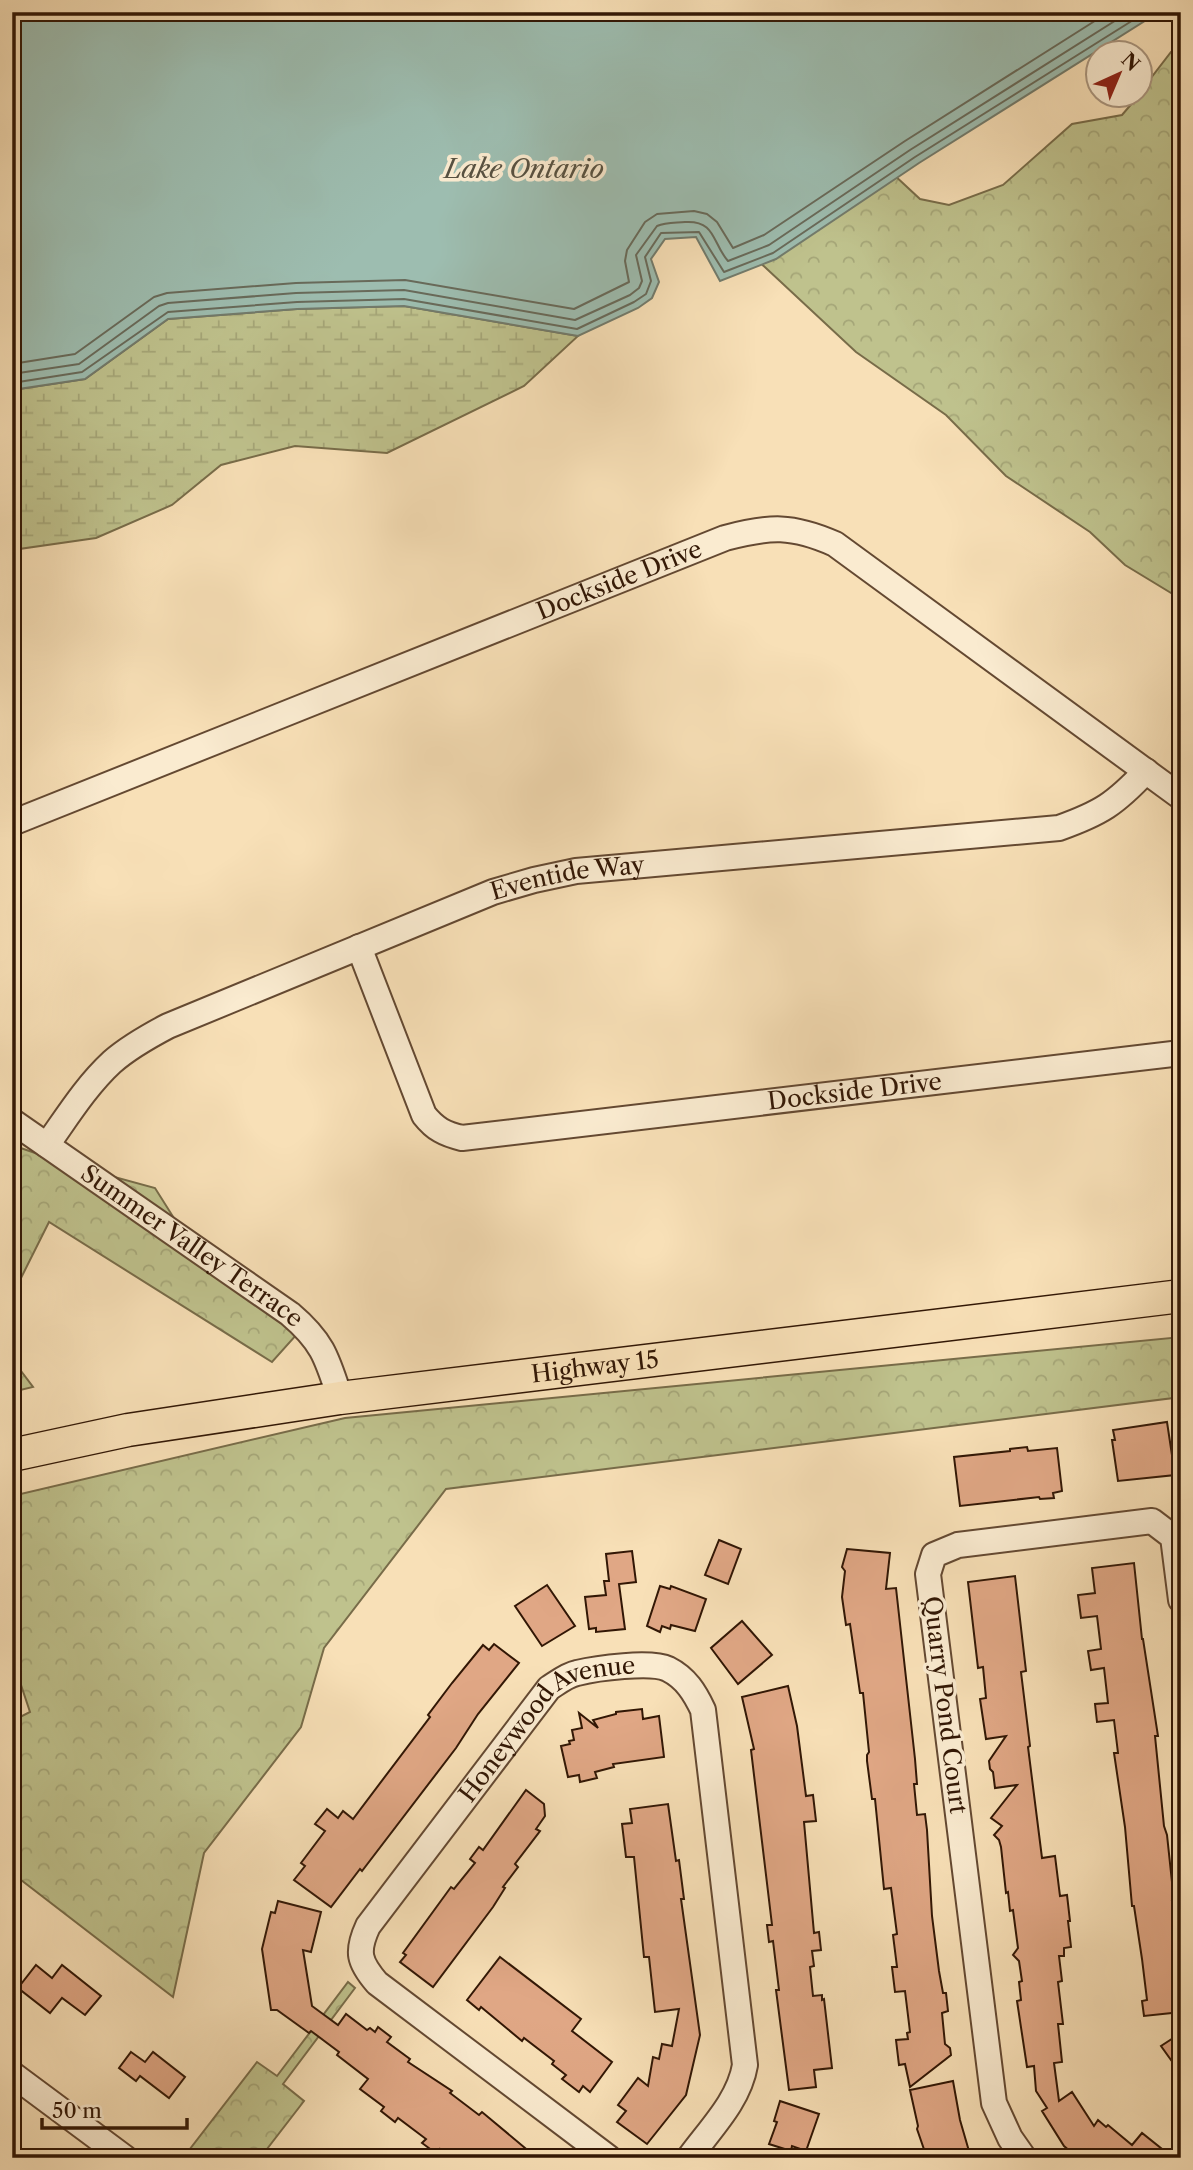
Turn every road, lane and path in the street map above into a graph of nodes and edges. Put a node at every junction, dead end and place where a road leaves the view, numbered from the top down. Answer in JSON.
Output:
{"nodes":[{"id":1,"x":1146,"y":771,"type":"junction"},
{"id":2,"x":1181,"y":797,"type":"edge"},
{"id":3,"x":12,"y":823,"type":"edge"},
{"id":4,"x":359,"y":947,"type":"junction"},
{"id":5,"x":1181,"y":1053,"type":"edge"},
{"id":6,"x":12,"y":1121,"type":"edge"},
{"id":7,"x":47,"y":1145,"type":"junction"},
{"id":8,"x":1181,"y":1296,"type":"edge"},
{"id":9,"x":340,"y":1398,"type":"junction"},
{"id":10,"x":12,"y":1455,"type":"edge"},
{"id":11,"x":1181,"y":1600,"type":"edge"},
{"id":12,"x":12,"y":2074,"type":"edge"},
{"id":13,"x":125,"y":2158,"type":"edge"},
{"id":14,"x":609,"y":2158,"type":"edge"},
{"id":15,"x":689,"y":2158,"type":"edge"},
{"id":16,"x":1024,"y":2158,"type":"edge"}],
"edges":[{"from":1,"to":2,"type":"street","name":"Dockside Drive"},
{"from":1,"to":3,"type":"street","name":"Dockside Drive"},
{"from":1,"to":4,"type":"street","name":"Eventide Way"},
{"from":4,"to":5,"type":"street","name":"Dockside Drive"},
{"from":4,"to":7,"type":"street","name":"Eventide Way"},
{"from":6,"to":7,"type":"street","name":"Summer Valley Terrace"},
{"from":7,"to":9,"type":"street","name":"Summer Valley Terrace"},
{"from":8,"to":9,"type":"main road","name":"Highway 15"},
{"from":9,"to":10,"type":"main road","name":"Highway 15"},
{"from":11,"to":16,"type":"street","name":"Quarry Pond Court"},
{"from":12,"to":13,"type":"street"},
{"from":14,"to":15,"type":"street","name":"Honeywood Avenue"}]}
